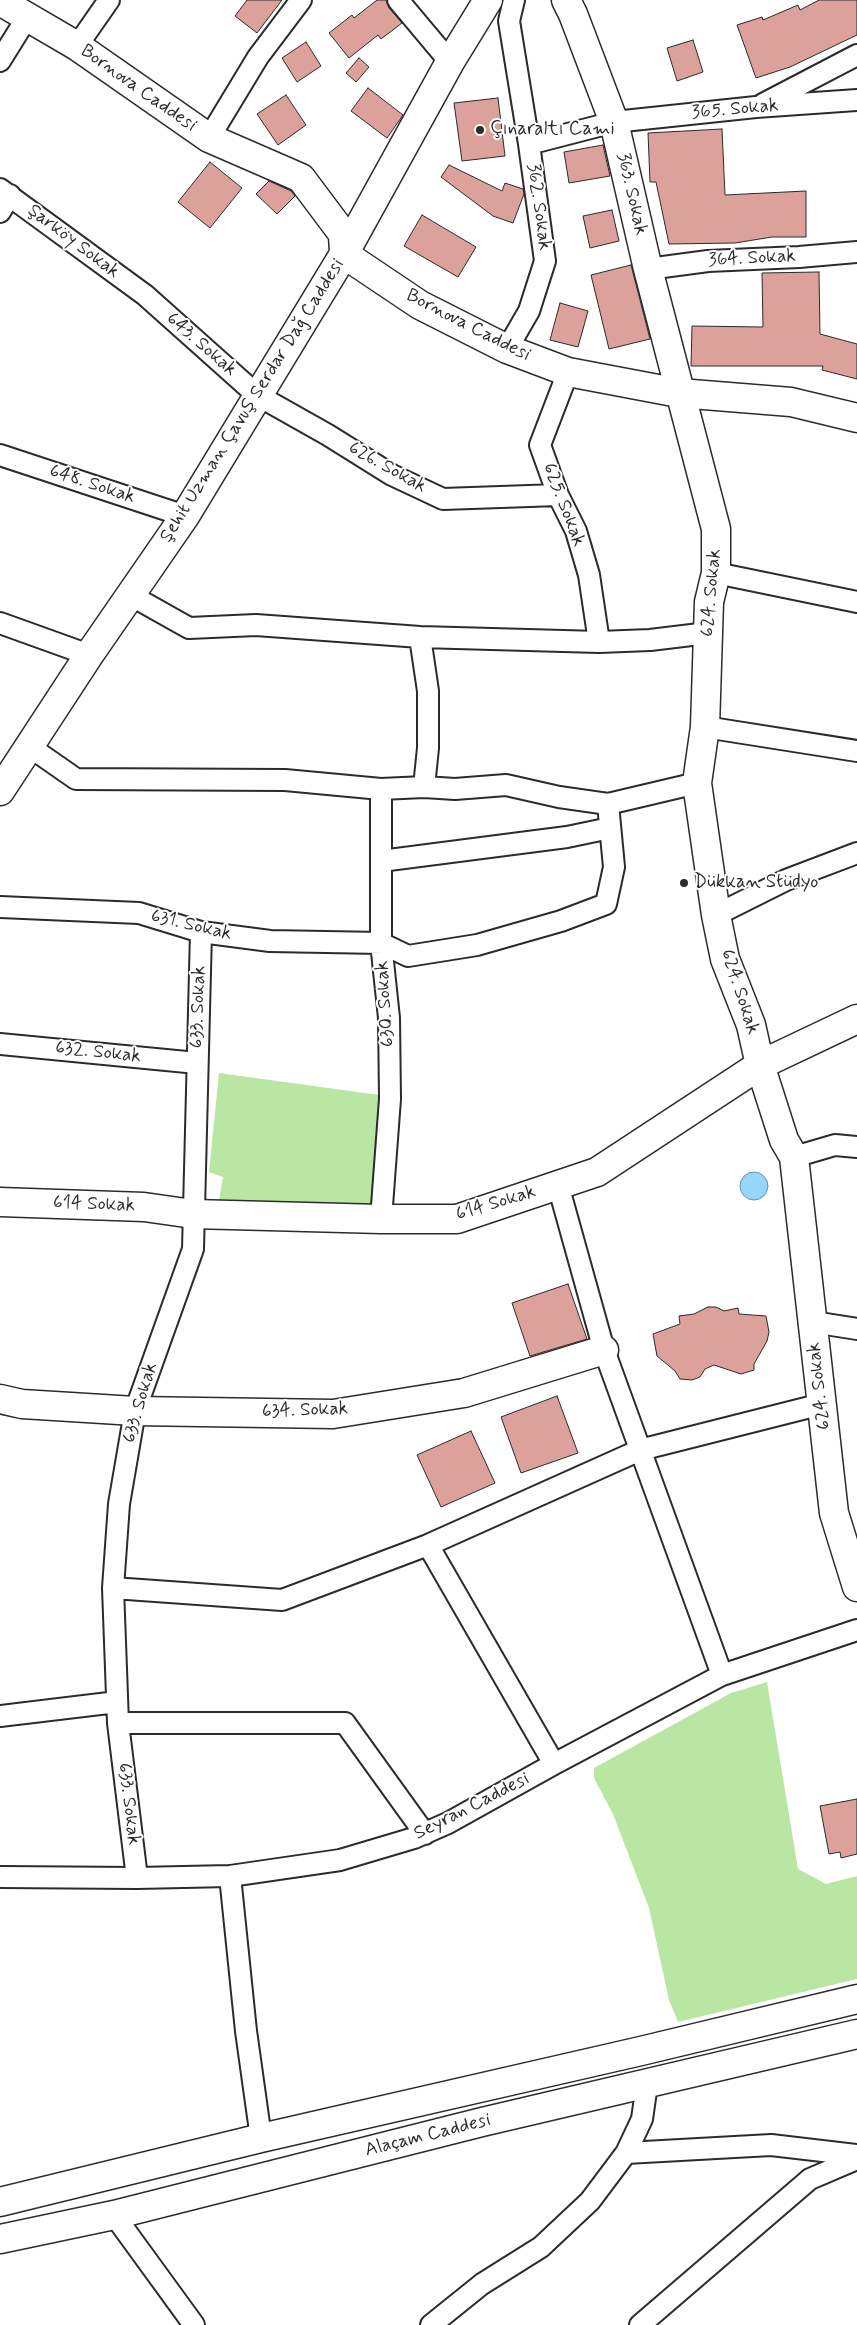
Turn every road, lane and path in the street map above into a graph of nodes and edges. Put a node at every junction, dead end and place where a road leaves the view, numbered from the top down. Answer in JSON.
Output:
{"nodes":[{"id":1,"x":109,"y":0,"type":"edge"},
{"id":2,"x":301,"y":0,"type":"edge"},
{"id":3,"x":398,"y":0,"type":"edge"},
{"id":4,"x":488,"y":0,"type":"edge"},
{"id":5,"x":514,"y":0,"type":"edge"},
{"id":6,"x":566,"y":0,"type":"edge"},
{"id":7,"x":0,"y":1,"type":"edge"},
{"id":8,"x":28,"y":16,"type":"junction"},
{"id":9,"x":77,"y":46,"type":"junction"},
{"id":10,"x":857,"y":55,"type":"edge"},
{"id":11,"x":0,"y":61,"type":"edge"},
{"id":12,"x":450,"y":62,"type":"junction"},
{"id":13,"x":857,"y":100,"type":"edge"},
{"id":14,"x":756,"y":107,"type":"junction"},
{"id":15,"x":614,"y":122,"type":"junction"},
{"id":16,"x":209,"y":138,"type":"junction"},
{"id":17,"x":529,"y":144,"type":"junction"},
{"id":18,"x":5,"y":192,"type":"edge"},
{"id":19,"x":0,"y":212,"type":"edge"},
{"id":20,"x":857,"y":252,"type":"edge"},
{"id":21,"x":344,"y":254,"type":"junction"},
{"id":22,"x":648,"y":269,"type":"junction"},
{"id":23,"x":145,"y":296,"type":"joint"},
{"id":24,"x":508,"y":350,"type":"junction"},
{"id":25,"x":568,"y":372,"type":"junction"},
{"id":26,"x":679,"y":393,"type":"junction"},
{"id":27,"x":256,"y":395,"type":"junction"},
{"id":28,"x":857,"y":418,"type":"edge"},
{"id":29,"x":0,"y":455,"type":"edge"},
{"id":30,"x":558,"y":495,"type":"junction"},
{"id":31,"x":185,"y":516,"type":"junction"},
{"id":32,"x":716,"y":574,"type":"junction"},
{"id":33,"x":132,"y":596,"type":"junction"},
{"id":34,"x":857,"y":602,"type":"edge"},
{"id":35,"x":0,"y":624,"type":"edge"},
{"id":36,"x":708,"y":633,"type":"junction"},
{"id":37,"x":420,"y":637,"type":"junction"},
{"id":38,"x":598,"y":642,"type":"junction"},
{"id":39,"x":89,"y":655,"type":"junction"},
{"id":40,"x":704,"y":727,"type":"junction"},
{"id":41,"x":30,"y":747,"type":"junction"},
{"id":42,"x":857,"y":751,"type":"edge"},
{"id":43,"x":697,"y":783,"type":"junction"},
{"id":44,"x":424,"y":787,"type":"junction"},
{"id":45,"x":381,"y":789,"type":"junction"},
{"id":46,"x":0,"y":791,"type":"edge"},
{"id":47,"x":608,"y":804,"type":"junction"},
{"id":48,"x":610,"y":828,"type":"junction"},
{"id":49,"x":857,"y":854,"type":"edge"},
{"id":50,"x":381,"y":861,"type":"junction"},
{"id":51,"x":0,"y":907,"type":"edge"},
{"id":52,"x":716,"y":915,"type":"junction"},
{"id":53,"x":201,"y":932,"type":"junction"},
{"id":54,"x":382,"y":943,"type":"junction"},
{"id":55,"x":857,"y":1018,"type":"edge"},
{"id":56,"x":0,"y":1044,"type":"edge"},
{"id":57,"x":197,"y":1063,"type":"junction"},
{"id":58,"x":760,"y":1065,"type":"junction"},
{"id":59,"x":857,"y":1147,"type":"edge"},
{"id":60,"x":794,"y":1157,"type":"junction"},
{"id":61,"x":558,"y":1185,"type":"junction"},
{"id":62,"x":0,"y":1202,"type":"edge"},
{"id":63,"x":193,"y":1214,"type":"junction"},
{"id":64,"x":381,"y":1219,"type":"junction"},
{"id":65,"x":813,"y":1322,"type":"junction"},
{"id":66,"x":857,"y":1330,"type":"edge"},
{"id":67,"x":604,"y":1350,"type":"junction"},
{"id":68,"x":0,"y":1399,"type":"edge"},
{"id":69,"x":822,"y":1404,"type":"junction"},
{"id":70,"x":135,"y":1411,"type":"junction"},
{"id":71,"x":640,"y":1450,"type":"junction"},
{"id":72,"x":428,"y":1545,"type":"junction"},
{"id":73,"x":857,"y":1586,"type":"edge"},
{"id":74,"x":113,"y":1588,"type":"junction"},
{"id":75,"x":857,"y":1630,"type":"edge"},
{"id":76,"x":722,"y":1675,"type":"junction"},
{"id":77,"x":117,"y":1702,"type":"junction"},
{"id":78,"x":0,"y":1716,"type":"edge"},
{"id":79,"x":118,"y":1723,"type":"junction"},
{"id":80,"x":554,"y":1764,"type":"junction"},
{"id":81,"x":424,"y":1834,"type":"junction"},
{"id":82,"x":230,"y":1876,"type":"junction"},
{"id":83,"x":0,"y":1877,"type":"edge"},
{"id":84,"x":137,"y":1878,"type":"junction"},
{"id":85,"x":857,"y":1999,"type":"edge"},
{"id":86,"x":857,"y":2034,"type":"edge"},
{"id":87,"x":647,"y":2084,"type":"junction"},
{"id":88,"x":261,"y":2138,"type":"junction"},
{"id":89,"x":626,"y":2153,"type":"junction"},
{"id":90,"x":857,"y":2157,"type":"edge"},
{"id":91,"x":0,"y":2202,"type":"edge"},
{"id":92,"x":114,"y":2215,"type":"junction"},
{"id":93,"x":0,"y":2239,"type":"edge"},
{"id":94,"x":194,"y":2325,"type":"edge"},
{"id":95,"x":431,"y":2325,"type":"edge"},
{"id":96,"x":640,"y":2325,"type":"edge"}],
"edges":[{"from":1,"to":9,"type":"street"},
{"from":2,"to":16,"type":"street"},
{"from":3,"to":12,"type":"street"},
{"from":4,"to":12,"type":"street","name":"Şehit Uzman Çavuş Serdar Dağ Caddesi"},
{"from":5,"to":17,"type":"street","name":"362. Sokak"},
{"from":6,"to":15,"type":"street","name":"363. Sokak"},
{"from":7,"to":8,"type":"street","name":"Bornova Caddesi"},
{"from":8,"to":9,"type":"street","name":"Bornova Caddesi"},
{"from":8,"to":11,"type":"street"},
{"from":9,"to":16,"type":"street","name":"Bornova Caddesi"},
{"from":10,"to":14,"type":"street"},
{"from":12,"to":21,"type":"street","name":"Şehit Uzman Çavuş Serdar Dağ Caddesi"},
{"from":13,"to":14,"type":"street","name":"365. Sokak"},
{"from":14,"to":15,"type":"street","name":"365. Sokak"},
{"from":15,"to":17,"type":"street","name":"365. Sokak"},
{"from":15,"to":22,"type":"street","name":"363. Sokak"},
{"from":16,"to":21,"type":"street","name":"Bornova Caddesi"},
{"from":17,"to":24,"type":"street","name":"362. Sokak"},
{"from":18,"to":19,"type":"street"},
{"from":18,"to":23,"type":"street","name":"Şarköy Sokak"},
{"from":20,"to":22,"type":"street","name":"364. Sokak"},
{"from":21,"to":24,"type":"street","name":"Bornova Caddesi"},
{"from":21,"to":27,"type":"street","name":"Şehit Uzman Çavuş Serdar Dağ Caddesi"},
{"from":22,"to":26,"type":"street","name":"363. Sokak"},
{"from":23,"to":27,"type":"street","name":"643. Sokak"},
{"from":24,"to":25,"type":"street","name":"Bornova Caddesi"},
{"from":25,"to":26,"type":"street","name":"Bornova Caddesi"},
{"from":25,"to":30,"type":"street","name":"625. Sokak"},
{"from":26,"to":28,"type":"street","name":"Bornova Caddesi"},
{"from":26,"to":32,"type":"street","name":"624. Sokak"},
{"from":27,"to":30,"type":"street","name":"626. Sokak"},
{"from":27,"to":31,"type":"street","name":"Şehit Uzman Çavuş Serdar Dağ Caddesi"},
{"from":29,"to":31,"type":"street","name":"648. Sokak"},
{"from":30,"to":38,"type":"street","name":"625. Sokak"},
{"from":31,"to":33,"type":"street","name":"Şehit Uzman Çavuş Serdar Dağ Caddesi"},
{"from":32,"to":34,"type":"street"},
{"from":32,"to":36,"type":"street","name":"624. Sokak"},
{"from":33,"to":37,"type":"street"},
{"from":33,"to":39,"type":"street","name":"Şehit Uzman Çavuş Serdar Dağ Caddesi"},
{"from":35,"to":39,"type":"street"},
{"from":36,"to":38,"type":"street"},
{"from":36,"to":40,"type":"street","name":"624. Sokak"},
{"from":37,"to":38,"type":"street"},
{"from":37,"to":44,"type":"street"},
{"from":39,"to":41,"type":"street","name":"Şehit Uzman Çavuş Serdar Dağ Caddesi"},
{"from":40,"to":42,"type":"street"},
{"from":40,"to":43,"type":"street","name":"624. Sokak"},
{"from":41,"to":45,"type":"street"},
{"from":41,"to":46,"type":"street","name":"Şehit Uzman Çavuş Serdar Dağ Caddesi"},
{"from":43,"to":47,"type":"street"},
{"from":43,"to":52,"type":"street","name":"624. Sokak"},
{"from":44,"to":45,"type":"street"},
{"from":44,"to":47,"type":"street"},
{"from":45,"to":50,"type":"street","name":"630. Sokak"},
{"from":47,"to":48,"type":"street"},
{"from":48,"to":50,"type":"street"},
{"from":48,"to":54,"type":"street"},
{"from":49,"to":52,"type":"street"},
{"from":50,"to":54,"type":"street","name":"630. Sokak"},
{"from":51,"to":53,"type":"street","name":"631. Sokak"},
{"from":52,"to":58,"type":"street","name":"624. Sokak"},
{"from":53,"to":54,"type":"street","name":"631. Sokak"},
{"from":53,"to":57,"type":"street","name":"633. Sokak"},
{"from":54,"to":64,"type":"street","name":"630. Sokak"},
{"from":55,"to":58,"type":"street","name":"614 Sokak"},
{"from":56,"to":57,"type":"street","name":"632. Sokak"},
{"from":57,"to":63,"type":"street","name":"633. Sokak"},
{"from":58,"to":60,"type":"street","name":"624. Sokak"},
{"from":58,"to":61,"type":"street","name":"614 Sokak"},
{"from":59,"to":60,"type":"street"},
{"from":60,"to":65,"type":"street","name":"624. Sokak"},
{"from":61,"to":64,"type":"street","name":"614 Sokak"},
{"from":61,"to":67,"type":"street"},
{"from":62,"to":63,"type":"street","name":"614 Sokak"},
{"from":63,"to":64,"type":"street","name":"614 Sokak"},
{"from":63,"to":70,"type":"street","name":"633. Sokak"},
{"from":65,"to":66,"type":"street"},
{"from":65,"to":69,"type":"street","name":"624. Sokak"},
{"from":67,"to":70,"type":"street","name":"634. Sokak"},
{"from":67,"to":71,"type":"street"},
{"from":68,"to":70,"type":"street","name":"634. Sokak"},
{"from":69,"to":71,"type":"street"},
{"from":69,"to":73,"type":"street","name":"624. Sokak"},
{"from":70,"to":74,"type":"street","name":"633. Sokak"},
{"from":71,"to":72,"type":"street"},
{"from":71,"to":76,"type":"street"},
{"from":72,"to":74,"type":"street"},
{"from":72,"to":80,"type":"street"},
{"from":74,"to":77,"type":"street","name":"633. Sokak"},
{"from":75,"to":76,"type":"street","name":"Seyran Caddesi"},
{"from":76,"to":80,"type":"street","name":"Seyran Caddesi"},
{"from":77,"to":78,"type":"street"},
{"from":77,"to":79,"type":"street","name":"633. Sokak"},
{"from":79,"to":81,"type":"street"},
{"from":79,"to":84,"type":"street","name":"633. Sokak"},
{"from":80,"to":81,"type":"street","name":"Seyran Caddesi"},
{"from":81,"to":82,"type":"street","name":"Seyran Caddesi"},
{"from":82,"to":84,"type":"street","name":"Seyran Caddesi"},
{"from":82,"to":88,"type":"street"},
{"from":83,"to":84,"type":"street","name":"Seyran Caddesi"},
{"from":85,"to":88,"type":"street","name":"Alaçam Caddesi"},
{"from":86,"to":87,"type":"street","name":"Alaçam Caddesi"},
{"from":87,"to":89,"type":"street"},
{"from":87,"to":92,"type":"street","name":"Alaçam Caddesi"},
{"from":88,"to":91,"type":"street","name":"Alaçam Caddesi"},
{"from":89,"to":90,"type":"street"},
{"from":89,"to":95,"type":"street"},
{"from":90,"to":96,"type":"street"},
{"from":92,"to":93,"type":"street","name":"Alaçam Caddesi"},
{"from":92,"to":94,"type":"street"}]}
